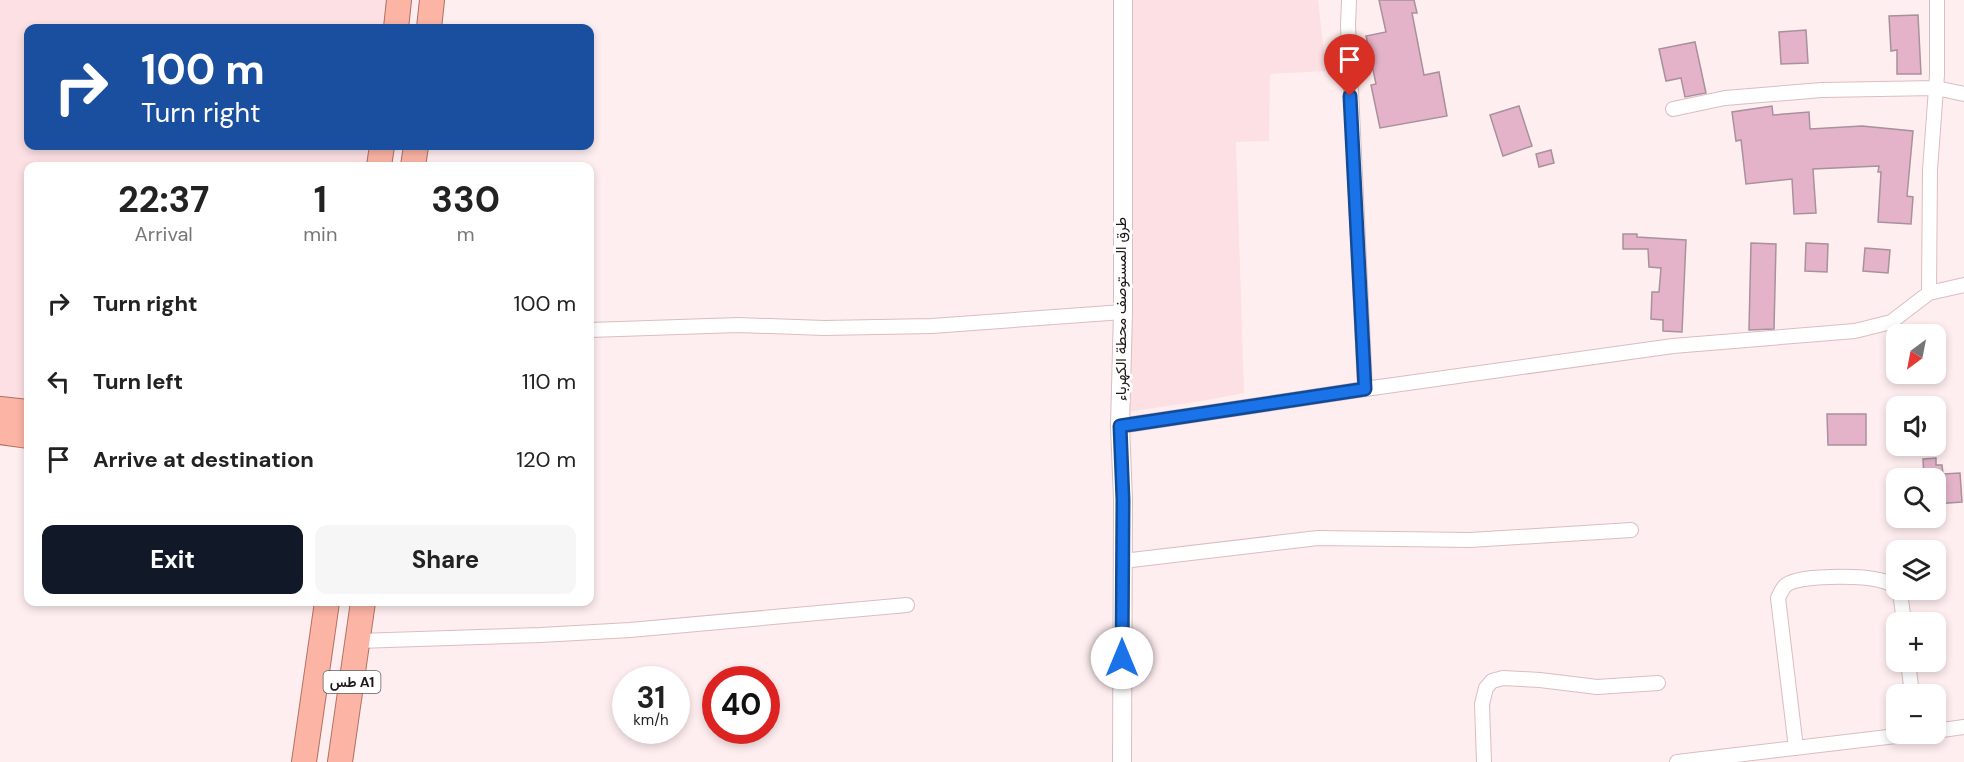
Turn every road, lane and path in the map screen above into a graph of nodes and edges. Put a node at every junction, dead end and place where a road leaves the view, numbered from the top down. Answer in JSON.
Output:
{"nodes":[{"id":1,"x":399,"y":0,"type":"edge"},
{"id":2,"x":432,"y":0,"type":"edge"},
{"id":3,"x":1123,"y":0,"type":"edge"},
{"id":4,"x":1349,"y":0,"type":"edge"},
{"id":5,"x":1937,"y":0,"type":"edge"},
{"id":6,"x":396,"y":24,"type":"edge"},
{"id":7,"x":429,"y":24,"type":"edge"},
{"id":8,"x":1936,"y":88,"type":"junction"},
{"id":9,"x":1964,"y":94,"type":"edge"},
{"id":10,"x":1673,"y":109,"type":"dead end"},
{"id":11,"x":1964,"y":285,"type":"edge"},
{"id":12,"x":1929,"y":293,"type":"junction"},
{"id":13,"x":1123,"y":312,"type":"junction"},
{"id":14,"x":594,"y":330,"type":"edge"},
{"id":15,"x":1365,"y":389,"type":"junction"},
{"id":16,"x":0,"y":409,"type":"edge"},
{"id":17,"x":24,"y":412,"type":"edge"},
{"id":18,"x":1120,"y":426,"type":"junction"},
{"id":19,"x":0,"y":432,"type":"edge"},
{"id":20,"x":24,"y":435,"type":"edge"},
{"id":21,"x":1631,"y":530,"type":"dead end"},
{"id":22,"x":1123,"y":561,"type":"junction"},
{"id":23,"x":1886,"y":582,"type":"edge"},
{"id":24,"x":907,"y":605,"type":"dead end"},
{"id":25,"x":326,"y":606,"type":"edge"},
{"id":26,"x":362,"y":606,"type":"edge"},
{"id":27,"x":358,"y":641,"type":"junction"},
{"id":28,"x":1659,"y":683,"type":"dead end"},
{"id":29,"x":1964,"y":727,"type":"edge"},
{"id":30,"x":1946,"y":729,"type":"edge"},
{"id":31,"x":1886,"y":737,"type":"edge"},
{"id":32,"x":1796,"y":748,"type":"junction"},
{"id":33,"x":304,"y":762,"type":"edge"},
{"id":34,"x":340,"y":762,"type":"edge"},
{"id":35,"x":1122,"y":762,"type":"edge"},
{"id":36,"x":1484,"y":762,"type":"edge"},
{"id":37,"x":1677,"y":762,"type":"edge"}],
"edges":[{"from":1,"to":6,"type":"highway"},
{"from":2,"to":7,"type":"highway"},
{"from":3,"to":13,"type":"street","name":"طرق المستوصف محطة الكهرباء"},
{"from":4,"to":15,"type":"street"},
{"from":5,"to":8,"type":"street"},
{"from":8,"to":9,"type":"street"},
{"from":8,"to":10,"type":"street"},
{"from":8,"to":12,"type":"street"},
{"from":11,"to":12,"type":"street"},
{"from":12,"to":15,"type":"street"},
{"from":13,"to":14,"type":"street"},
{"from":13,"to":18,"type":"street","name":"طرق المستوصف محطة الكهرباء"},
{"from":15,"to":18,"type":"street"},
{"from":16,"to":17,"type":"highway"},
{"from":18,"to":22,"type":"street","name":"طرق المستوصف محطة الكهرباء"},
{"from":19,"to":20,"type":"highway"},
{"from":21,"to":22,"type":"street"},
{"from":22,"to":35,"type":"street","name":"طرق المستوصف محطة الكهرباء"},
{"from":23,"to":32,"type":"street"},
{"from":24,"to":27,"type":"street"},
{"from":25,"to":33,"type":"highway","number":"طس A1"},
{"from":26,"to":27,"type":"highway","number":"طس A1"},
{"from":27,"to":34,"type":"highway","number":"طس A1"},
{"from":28,"to":36,"type":"street"},
{"from":29,"to":30,"type":"street"},
{"from":31,"to":32,"type":"street"},
{"from":32,"to":37,"type":"street"}]}
